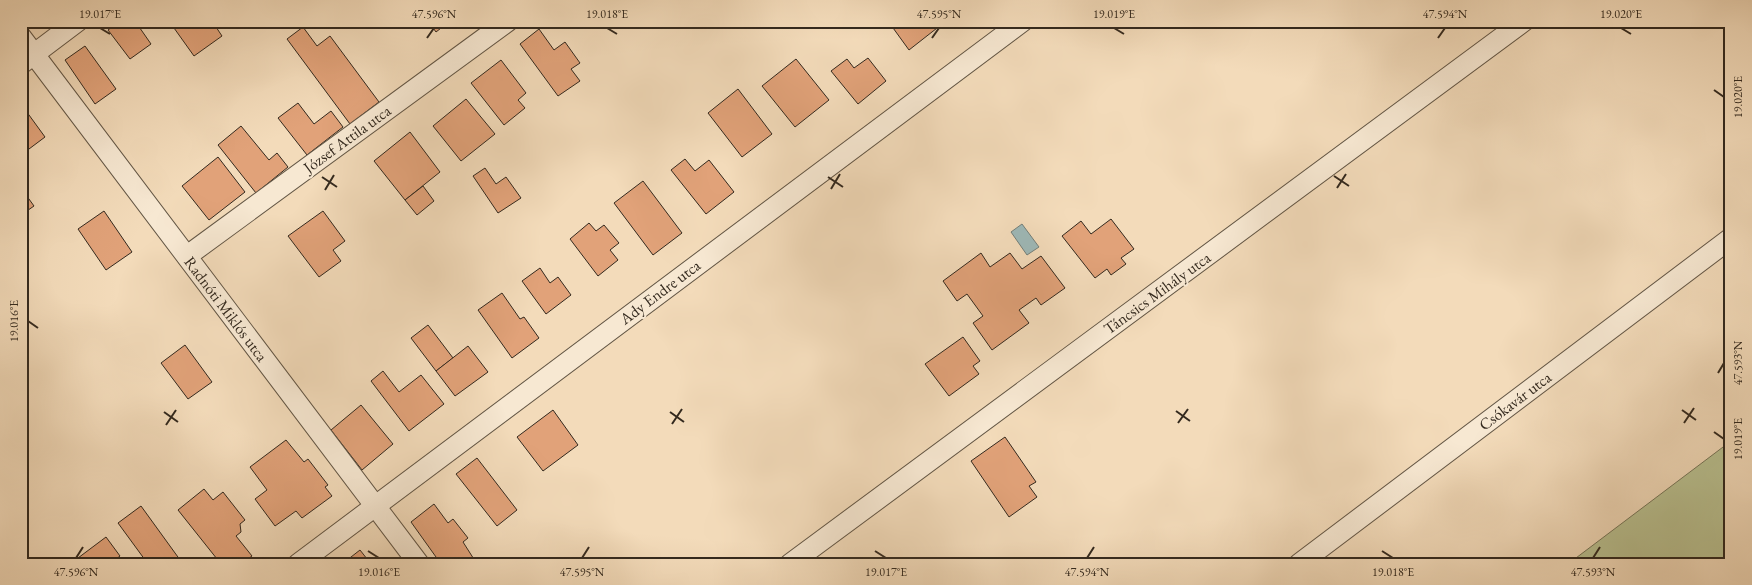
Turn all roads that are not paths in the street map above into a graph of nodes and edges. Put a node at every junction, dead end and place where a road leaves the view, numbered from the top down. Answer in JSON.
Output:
{"nodes":[{"id":1,"x":78,"y":21,"type":"edge"},
{"id":2,"x":508,"y":21,"type":"edge"},
{"id":3,"x":1023,"y":21,"type":"edge"},
{"id":4,"x":1524,"y":21,"type":"edge"},
{"id":5,"x":21,"y":37,"type":"edge"},
{"id":6,"x":28,"y":58,"type":"edge"},
{"id":7,"x":1731,"y":238,"type":"edge"},
{"id":8,"x":186,"y":256,"type":"junction"},
{"id":9,"x":375,"y":506,"type":"junction"},
{"id":10,"x":298,"y":564,"type":"edge"},
{"id":11,"x":419,"y":564,"type":"edge"},
{"id":12,"x":790,"y":564,"type":"edge"},
{"id":13,"x":1299,"y":564,"type":"edge"}],
"edges":[{"from":1,"to":6,"type":"street"},
{"from":2,"to":8,"type":"street","name":"József Attila utca"},
{"from":3,"to":9,"type":"street","name":"Ady Endre utca"},
{"from":4,"to":12,"type":"street","name":"Táncsics Mihály utca"},
{"from":5,"to":6,"type":"street","name":"Radnóti Miklós utca"},
{"from":6,"to":8,"type":"street","name":"Radnóti Miklós utca"},
{"from":7,"to":13,"type":"street","name":"Csókavár utca"},
{"from":8,"to":9,"type":"street","name":"Radnóti Miklós utca"},
{"from":9,"to":10,"type":"street","name":"Ady Endre utca"},
{"from":9,"to":11,"type":"street","name":"Radnóti Miklós utca"}]}
